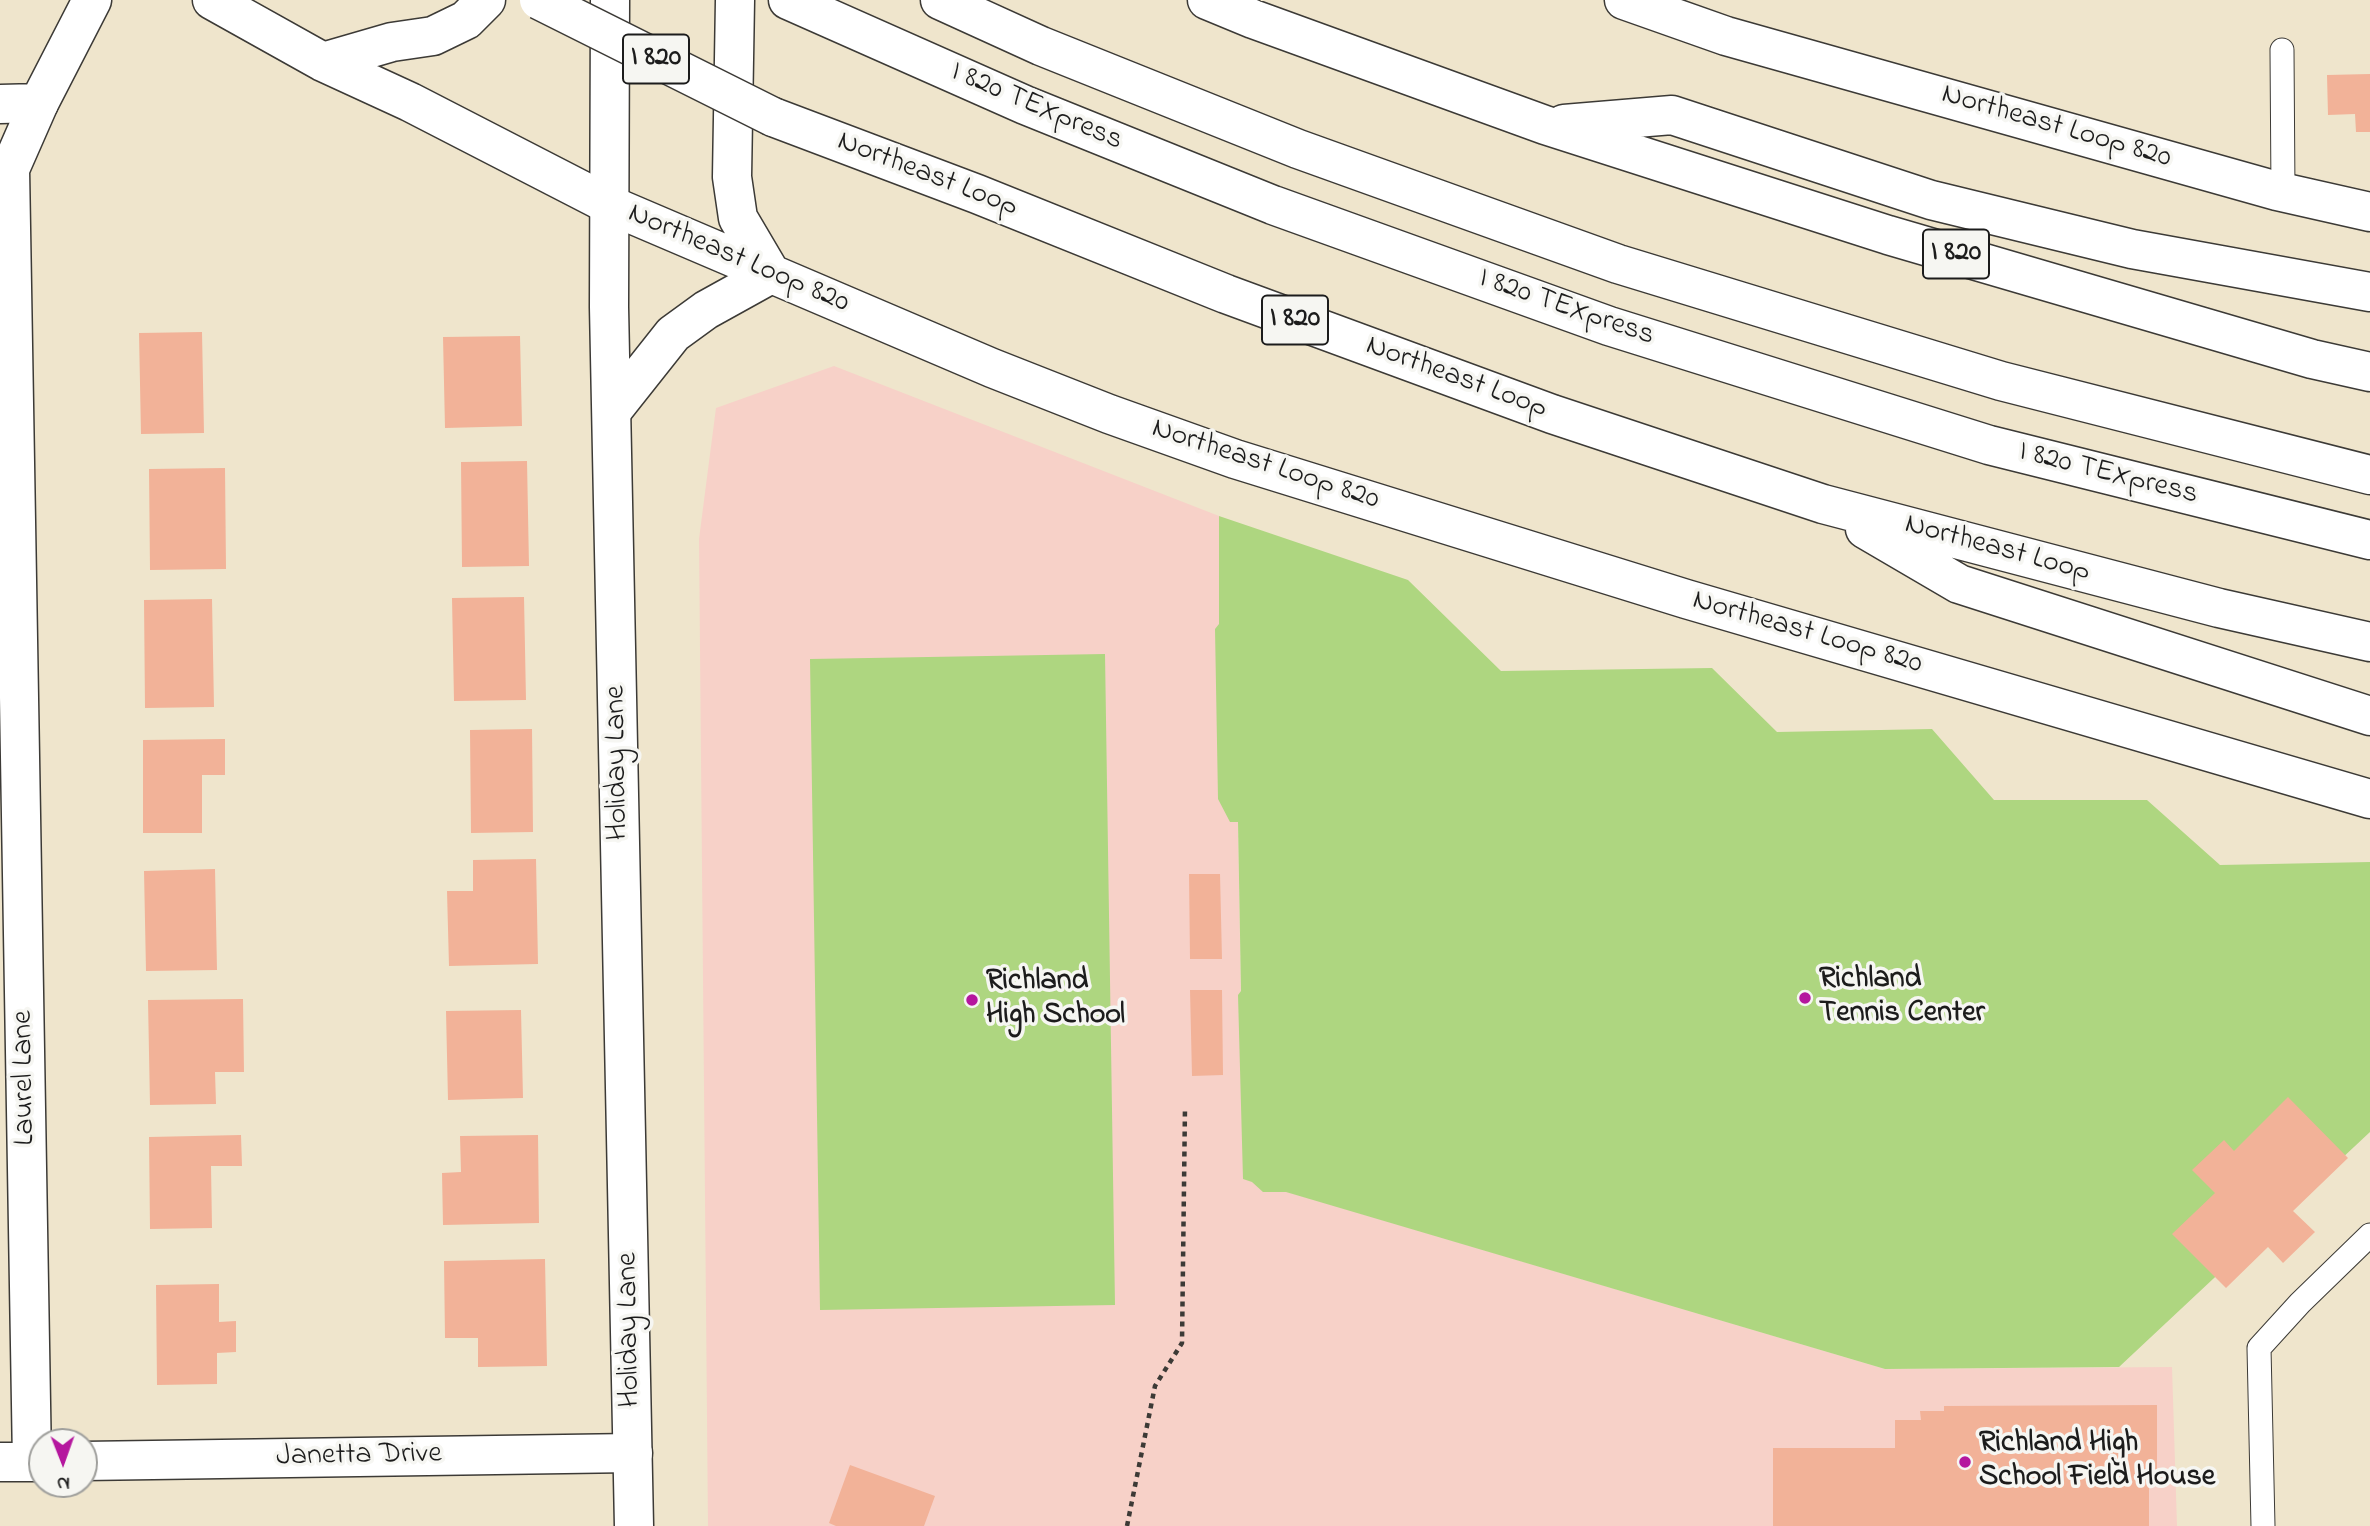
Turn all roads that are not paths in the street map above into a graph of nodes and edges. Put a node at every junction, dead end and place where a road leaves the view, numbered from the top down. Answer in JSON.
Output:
{"nodes":[{"id":1,"x":92,"y":0,"type":"edge"},
{"id":2,"x":212,"y":0,"type":"edge"},
{"id":3,"x":486,"y":0,"type":"edge"},
{"id":4,"x":539,"y":0,"type":"edge"},
{"id":5,"x":610,"y":0,"type":"edge"},
{"id":6,"x":735,"y":0,"type":"edge"},
{"id":7,"x":788,"y":0,"type":"edge"},
{"id":8,"x":940,"y":0,"type":"edge"},
{"id":9,"x":1207,"y":0,"type":"edge"},
{"id":10,"x":1624,"y":0,"type":"edge"},
{"id":11,"x":2282,"y":50,"type":"dead end"},
{"id":12,"x":323,"y":62,"type":"junction"},
{"id":13,"x":39,"y":103,"type":"junction"},
{"id":14,"x":0,"y":104,"type":"edge"},
{"id":15,"x":1545,"y":125,"type":"junction"},
{"id":16,"x":2283,"y":192,"type":"junction"},
{"id":17,"x":610,"y":205,"type":"junction"},
{"id":18,"x":2370,"y":212,"type":"edge"},
{"id":19,"x":771,"y":274,"type":"junction"},
{"id":20,"x":2370,"y":292,"type":"edge"},
{"id":21,"x":2370,"y":372,"type":"edge"},
{"id":22,"x":612,"y":411,"type":"junction"},
{"id":23,"x":2370,"y":475,"type":"edge"},
{"id":24,"x":1823,"y":504,"type":"junction"},
{"id":25,"x":2370,"y":540,"type":"edge"},
{"id":26,"x":2370,"y":642,"type":"edge"},
{"id":27,"x":2370,"y":716,"type":"edge"},
{"id":28,"x":2370,"y":799,"type":"edge"},
{"id":29,"x":2370,"y":1236,"type":"edge"},
{"id":30,"x":633,"y":1453,"type":"junction"},
{"id":31,"x":98,"y":1461,"type":"edge"},
{"id":32,"x":25,"y":1462,"type":"edge"},
{"id":33,"x":634,"y":1526,"type":"edge"},
{"id":34,"x":2263,"y":1526,"type":"edge"}],
"edges":[{"from":1,"to":13,"type":"main road","name":"Laurel Lane"},
{"from":2,"to":12,"type":"main road","name":"Northeast Loop 820"},
{"from":3,"to":12,"type":"main road"},
{"from":4,"to":24,"type":"main road","name":"Northeast Loop","number":"I 820","bridge":true},
{"from":5,"to":17,"type":"main road","name":"Holiday Lane"},
{"from":6,"to":19,"type":"main road"},
{"from":7,"to":25,"type":"main road","name":"I 820 TEXpress"},
{"from":8,"to":23,"type":"main road","name":"I 820 TEXpress"},
{"from":9,"to":15,"type":"main road","number":"I 820"},
{"from":10,"to":16,"type":"main road","name":"Northeast Loop 820"},
{"from":11,"to":16,"type":"lane"},
{"from":12,"to":17,"type":"main road","name":"Northeast Loop 820"},
{"from":13,"to":14,"type":"main road"},
{"from":13,"to":32,"type":"main road","name":"Laurel Lane"},
{"from":15,"to":20,"type":"main road"},
{"from":15,"to":21,"type":"main road","number":"I 820"},
{"from":16,"to":18,"type":"main road","name":"Northeast Loop 820"},
{"from":17,"to":19,"type":"main road","name":"Northeast Loop 820"},
{"from":17,"to":22,"type":"main road","name":"Holiday Lane"},
{"from":19,"to":22,"type":"main road"},
{"from":19,"to":28,"type":"main road","name":"Northeast Loop 820"},
{"from":22,"to":30,"type":"main road","name":"Holiday Lane"},
{"from":24,"to":26,"type":"main road","name":"Northeast Loop","number":"I 820"},
{"from":24,"to":27,"type":"main road"},
{"from":29,"to":34,"type":"lane"},
{"from":30,"to":31,"type":"main road","name":"Janetta Drive"},
{"from":30,"to":33,"type":"main road","name":"Holiday Lane"}]}
